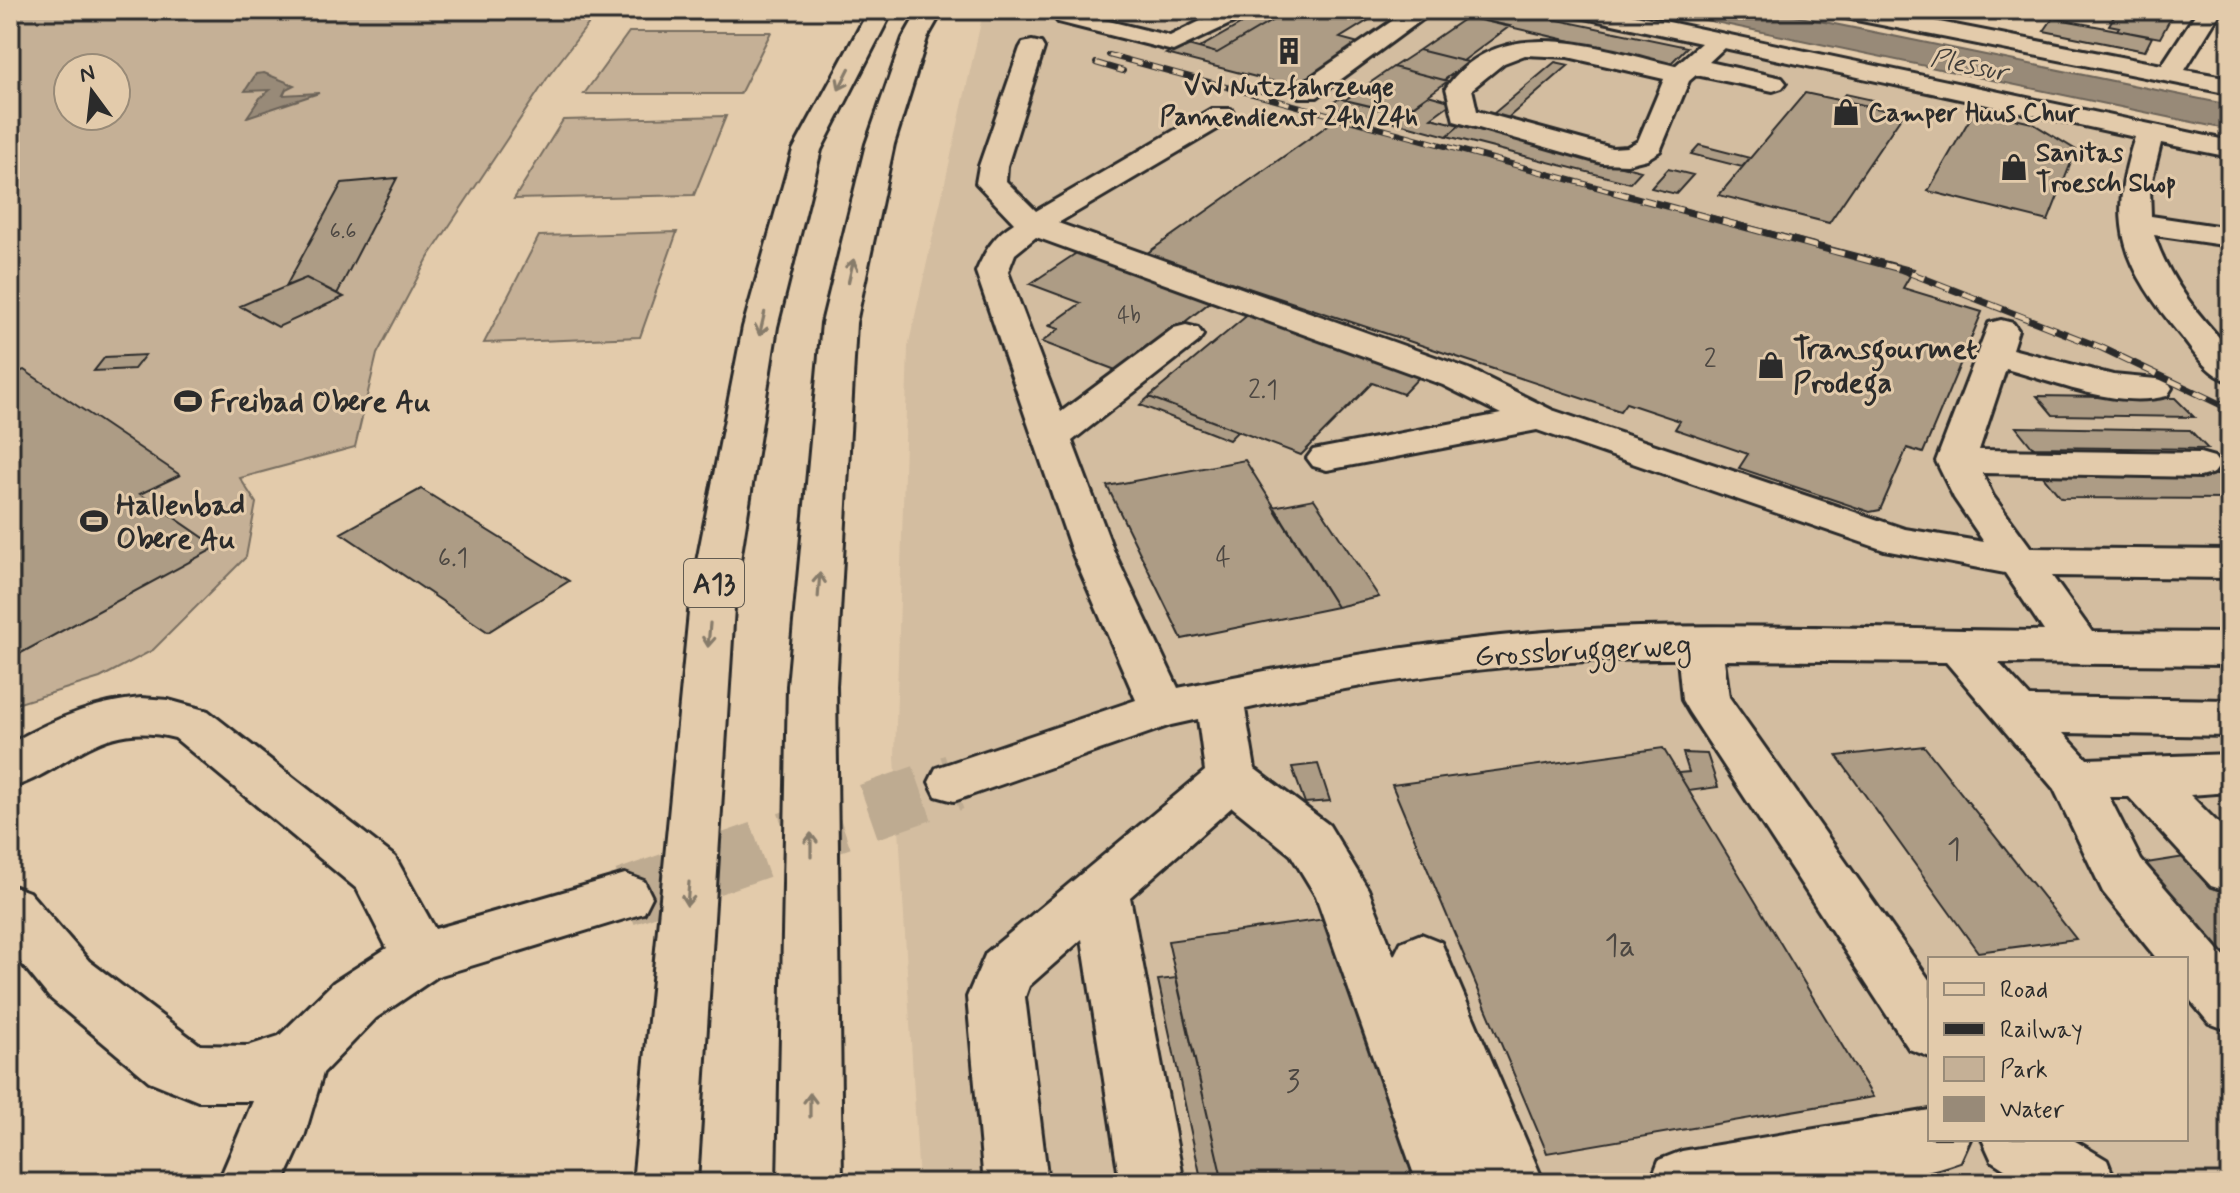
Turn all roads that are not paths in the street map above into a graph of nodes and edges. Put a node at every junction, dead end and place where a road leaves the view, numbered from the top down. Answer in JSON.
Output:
{"nodes":[{"id":1,"x":881,"y":10,"type":"edge"},
{"id":2,"x":931,"y":10,"type":"edge"},
{"id":3,"x":1076,"y":10,"type":"edge"},
{"id":4,"x":1241,"y":10,"type":"edge"},
{"id":5,"x":1423,"y":10,"type":"edge"},
{"id":6,"x":1579,"y":10,"type":"edge"},
{"id":7,"x":1841,"y":10,"type":"edge"},
{"id":8,"x":2207,"y":10,"type":"edge"},
{"id":9,"x":1719,"y":40,"type":"junction"},
{"id":10,"x":1032,"y":48,"type":"dead end"},
{"id":11,"x":1685,"y":70,"type":"junction"},
{"id":12,"x":2171,"y":74,"type":"junction"},
{"id":13,"x":1773,"y":83,"type":"dead end"},
{"id":14,"x":2230,"y":86,"type":"edge"},
{"id":15,"x":1308,"y":91,"type":"dead end"},
{"id":16,"x":1221,"y":115,"type":"dead end"},
{"id":17,"x":2150,"y":133,"type":"junction"},
{"id":18,"x":2230,"y":149,"type":"edge"},
{"id":19,"x":2136,"y":223,"type":"junction"},
{"id":20,"x":1033,"y":225,"type":"junction"},
{"id":21,"x":2230,"y":237,"type":"edge"},
{"id":22,"x":1186,"y":335,"type":"dead end"},
{"id":23,"x":2230,"y":370,"type":"edge"},
{"id":24,"x":2154,"y":388,"type":"dead end"},
{"id":25,"x":1539,"y":418,"type":"junction"},
{"id":26,"x":1053,"y":437,"type":"junction"},
{"id":27,"x":1327,"y":458,"type":"dead end"},
{"id":28,"x":1956,"y":461,"type":"junction"},
{"id":29,"x":2200,"y":465,"type":"dead end"},
{"id":30,"x":2019,"y":562,"type":"junction"},
{"id":31,"x":2230,"y":564,"type":"edge"},
{"id":32,"x":1699,"y":643,"type":"junction"},
{"id":33,"x":1958,"y":646,"type":"junction"},
{"id":34,"x":2079,"y":647,"type":"junction"},
{"id":35,"x":2230,"y":649,"type":"edge"},
{"id":36,"x":1219,"y":697,"type":"junction"},
{"id":37,"x":1164,"y":709,"type":"junction"},
{"id":38,"x":2017,"y":714,"type":"junction"},
{"id":39,"x":2230,"y":718,"type":"edge"},
{"id":40,"x":10,"y":769,"type":"edge"},
{"id":41,"x":2230,"y":773,"type":"edge"},
{"id":42,"x":1231,"y":778,"type":"junction"},
{"id":43,"x":2074,"y":778,"type":"junction"},
{"id":44,"x":2142,"y":778,"type":"junction"},
{"id":45,"x":954,"y":782,"type":"tunnel mouth"},
{"id":46,"x":2230,"y":870,"type":"edge"},
{"id":47,"x":1101,"y":888,"type":"junction"},
{"id":48,"x":625,"y":897,"type":"tunnel mouth"},
{"id":49,"x":10,"y":908,"type":"edge"},
{"id":50,"x":421,"y":957,"type":"junction"},
{"id":51,"x":1421,"y":959,"type":"dead end"},
{"id":52,"x":2230,"y":1005,"type":"edge"},
{"id":53,"x":1928,"y":1027,"type":"edge"},
{"id":54,"x":298,"y":1058,"type":"junction"},
{"id":55,"x":1928,"y":1141,"type":"edge"},
{"id":56,"x":2017,"y":1141,"type":"edge"},
{"id":57,"x":250,"y":1183,"type":"edge"},
{"id":58,"x":665,"y":1183,"type":"edge"},
{"id":59,"x":810,"y":1183,"type":"edge"},
{"id":60,"x":1016,"y":1183,"type":"edge"},
{"id":61,"x":1152,"y":1183,"type":"edge"},
{"id":62,"x":1449,"y":1183,"type":"edge"},
{"id":63,"x":1512,"y":1183,"type":"edge"},
{"id":64,"x":1682,"y":1183,"type":"edge"},
{"id":65,"x":2084,"y":1183,"type":"edge"}],
"edges":[{"from":1,"to":58,"type":"main road","number":"A13","one_way":true},
{"from":59,"to":2,"type":"main road","one_way":true},
{"from":3,"to":4,"type":"main road"},
{"from":5,"to":15,"type":"main road"},
{"from":6,"to":9,"type":"main road"},
{"from":7,"to":12,"type":"main road"},
{"from":8,"to":12,"type":"main road"},
{"from":9,"to":11,"type":"main road"},
{"from":9,"to":17,"type":"main road"},
{"from":10,"to":20,"type":"main road"},
{"from":11,"to":11,"type":"main road"},
{"from":11,"to":13,"type":"main road"},
{"from":12,"to":14,"type":"main road"},
{"from":16,"to":20,"type":"main road"},
{"from":17,"to":18,"type":"main road"},
{"from":17,"to":19,"type":"main road"},
{"from":19,"to":21,"type":"main road"},
{"from":19,"to":23,"type":"main road"},
{"from":20,"to":25,"type":"main road"},
{"from":20,"to":26,"type":"main road"},
{"from":22,"to":26,"type":"main road"},
{"from":24,"to":28,"type":"main road"},
{"from":25,"to":27,"type":"main road"},
{"from":25,"to":30,"type":"main road"},
{"from":26,"to":37,"type":"main road"},
{"from":28,"to":29,"type":"main road"},
{"from":28,"to":30,"type":"main road"},
{"from":30,"to":31,"type":"main road"},
{"from":30,"to":34,"type":"main road"},
{"from":32,"to":33,"type":"main road","name":"Grossbruggerweg"},
{"from":32,"to":36,"type":"main road","name":"Grossbruggerweg"},
{"from":32,"to":53,"type":"main road"},
{"from":33,"to":34,"type":"main road","name":"Grossbruggerweg"},
{"from":33,"to":38,"type":"main road"},
{"from":34,"to":35,"type":"main road","name":"Grossbruggerweg"},
{"from":36,"to":37,"type":"main road","name":"Grossbruggerweg"},
{"from":36,"to":42,"type":"main road"},
{"from":37,"to":45,"type":"main road","name":"Grossbruggerweg"},
{"from":38,"to":39,"type":"main road"},
{"from":38,"to":43,"type":"main road"},
{"from":40,"to":50,"type":"main road"},
{"from":41,"to":44,"type":"main road"},
{"from":42,"to":47,"type":"main road"},
{"from":42,"to":62,"type":"main road"},
{"from":43,"to":44,"type":"main road"},
{"from":43,"to":52,"type":"main road"},
{"from":44,"to":46,"type":"main road"},
{"from":47,"to":60,"type":"main road"},
{"from":47,"to":61,"type":"main road"},
{"from":48,"to":50,"type":"main road"},
{"from":49,"to":54,"type":"main road"},
{"from":50,"to":54,"type":"main road"},
{"from":51,"to":63,"type":"main road"},
{"from":54,"to":57,"type":"main road"},
{"from":55,"to":64,"type":"main road"},
{"from":56,"to":65,"type":"main road"}]}
